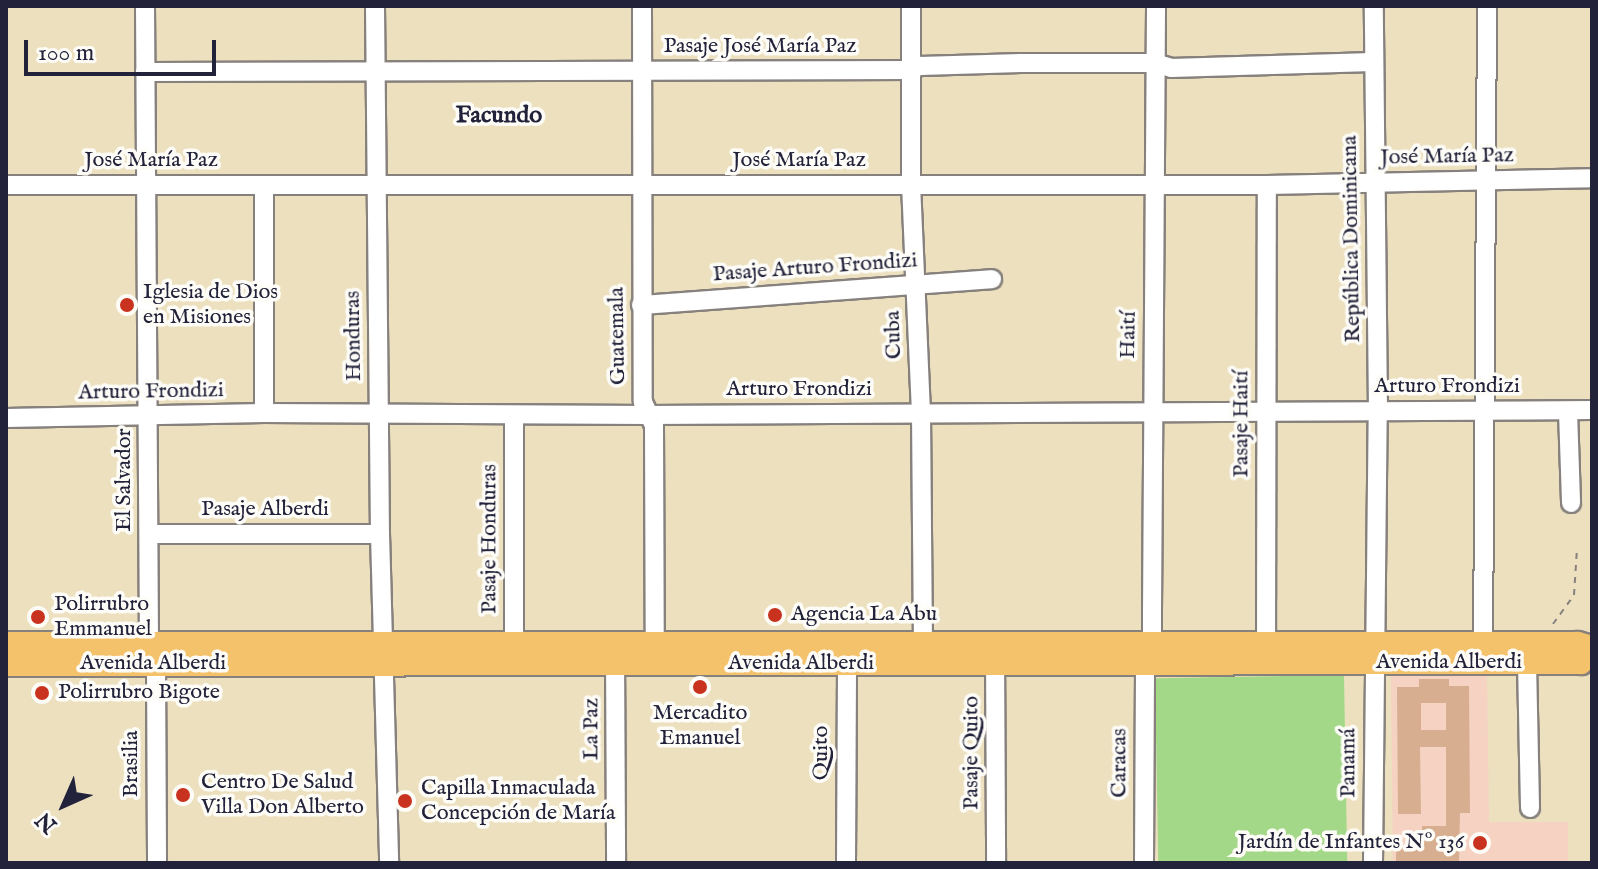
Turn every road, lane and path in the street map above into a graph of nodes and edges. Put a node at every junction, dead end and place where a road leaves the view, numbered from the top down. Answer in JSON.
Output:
{"nodes":[{"id":1,"x":145,"y":6,"type":"edge"},
{"id":2,"x":375,"y":6,"type":"edge"},
{"id":3,"x":642,"y":6,"type":"edge"},
{"id":4,"x":911,"y":6,"type":"edge"},
{"id":5,"x":1156,"y":6,"type":"edge"},
{"id":6,"x":1374,"y":6,"type":"edge"},
{"id":7,"x":1487,"y":6,"type":"edge"},
{"id":8,"x":1373,"y":62,"type":"junction"},
{"id":9,"x":1155,"y":63,"type":"junction"},
{"id":10,"x":910,"y":70,"type":"junction"},
{"id":11,"x":375,"y":71,"type":"junction"},
{"id":12,"x":641,"y":71,"type":"junction"},
{"id":13,"x":145,"y":72,"type":"junction"},
{"id":14,"x":1592,"y":178,"type":"edge"},
{"id":15,"x":1377,"y":181,"type":"junction"},
{"id":16,"x":1486,"y":181,"type":"junction"},
{"id":17,"x":375,"y":184,"type":"junction"},
{"id":18,"x":911,"y":184,"type":"junction"},
{"id":19,"x":6,"y":185,"type":"edge"},
{"id":20,"x":147,"y":185,"type":"junction"},
{"id":21,"x":264,"y":185,"type":"junction"},
{"id":22,"x":1155,"y":185,"type":"junction"},
{"id":23,"x":1267,"y":185,"type":"junction"},
{"id":24,"x":640,"y":187,"type":"junction"},
{"id":25,"x":992,"y":279,"type":"dead end"},
{"id":26,"x":916,"y":284,"type":"junction"},
{"id":27,"x":641,"y":305,"type":"junction"},
{"id":28,"x":1266,"y":409,"type":"junction"},
{"id":29,"x":1592,"y":410,"type":"edge"},
{"id":30,"x":1378,"y":411,"type":"junction"},
{"id":31,"x":1486,"y":411,"type":"junction"},
{"id":32,"x":1568,"y":411,"type":"junction"},
{"id":33,"x":264,"y":413,"type":"junction"},
{"id":34,"x":1152,"y":413,"type":"junction"},
{"id":35,"x":379,"y":414,"type":"junction"},
{"id":36,"x":921,"y":414,"type":"junction"},
{"id":37,"x":514,"y":415,"type":"junction"},
{"id":38,"x":648,"y":415,"type":"junction"},
{"id":39,"x":148,"y":417,"type":"junction"},
{"id":40,"x":6,"y":418,"type":"edge"},
{"id":41,"x":1571,"y":503,"type":"dead end"},
{"id":42,"x":149,"y":534,"type":"junction"},
{"id":43,"x":380,"y":534,"type":"junction"},
{"id":44,"x":1577,"y":548,"type":"dead end"},
{"id":45,"x":6,"y":643,"type":"edge"},
{"id":46,"x":1592,"y":650,"type":"edge"},
{"id":47,"x":514,"y":653,"type":"junction"},
{"id":48,"x":615,"y":653,"type":"junction"},
{"id":49,"x":655,"y":653,"type":"junction"},
{"id":50,"x":847,"y":653,"type":"junction"},
{"id":51,"x":923,"y":653,"type":"junction"},
{"id":52,"x":995,"y":653,"type":"junction"},
{"id":53,"x":1148,"y":653,"type":"junction"},
{"id":54,"x":1266,"y":653,"type":"junction"},
{"id":55,"x":1373,"y":653,"type":"junction"},
{"id":56,"x":1483,"y":653,"type":"junction"},
{"id":57,"x":1532,"y":653,"type":"junction"},
{"id":58,"x":152,"y":654,"type":"junction"},
{"id":59,"x":384,"y":654,"type":"junction"},
{"id":60,"x":6,"y":665,"type":"edge"},
{"id":61,"x":1530,"y":808,"type":"dead end"},
{"id":62,"x":157,"y":863,"type":"edge"},
{"id":63,"x":389,"y":863,"type":"edge"},
{"id":64,"x":616,"y":863,"type":"edge"},
{"id":65,"x":846,"y":863,"type":"edge"},
{"id":66,"x":996,"y":863,"type":"edge"},
{"id":67,"x":1144,"y":863,"type":"edge"},
{"id":68,"x":1373,"y":863,"type":"edge"}],
"edges":[{"from":1,"to":13,"type":"street","name":"El Salvador"},
{"from":2,"to":11,"type":"street","name":"Honduras"},
{"from":3,"to":12,"type":"street","name":"Guatemala"},
{"from":4,"to":10,"type":"street","name":"Cuba"},
{"from":5,"to":9,"type":"street","name":"Haití"},
{"from":6,"to":8,"type":"street","name":"República Dominicana"},
{"from":7,"to":16,"type":"street"},
{"from":8,"to":9,"type":"street","name":"Pasaje José María Paz"},
{"from":8,"to":15,"type":"street","name":"República Dominicana"},
{"from":9,"to":10,"type":"street","name":"Pasaje José María Paz"},
{"from":9,"to":22,"type":"street","name":"Haití"},
{"from":10,"to":12,"type":"street","name":"Pasaje José María Paz"},
{"from":10,"to":18,"type":"street","name":"Cuba"},
{"from":11,"to":12,"type":"street","name":"Pasaje José María Paz"},
{"from":11,"to":13,"type":"street","name":"Pasaje José María Paz"},
{"from":11,"to":17,"type":"street","name":"Honduras"},
{"from":12,"to":24,"type":"street","name":"Guatemala"},
{"from":13,"to":20,"type":"street","name":"El Salvador"},
{"from":14,"to":16,"type":"street","name":"José María Paz"},
{"from":15,"to":16,"type":"street","name":"José María Paz"},
{"from":15,"to":23,"type":"street","name":"José María Paz"},
{"from":15,"to":30,"type":"street","name":"República Dominicana"},
{"from":16,"to":31,"type":"street"},
{"from":17,"to":21,"type":"street","name":"José María Paz"},
{"from":17,"to":24,"type":"street","name":"José María Paz"},
{"from":17,"to":35,"type":"street","name":"Honduras"},
{"from":18,"to":22,"type":"street","name":"José María Paz"},
{"from":18,"to":24,"type":"street","name":"José María Paz"},
{"from":18,"to":26,"type":"street","name":"Cuba"},
{"from":19,"to":20,"type":"street","name":"José María Paz"},
{"from":20,"to":21,"type":"street","name":"José María Paz"},
{"from":20,"to":39,"type":"street","name":"El Salvador"},
{"from":21,"to":33,"type":"street"},
{"from":22,"to":23,"type":"street","name":"José María Paz"},
{"from":22,"to":34,"type":"street","name":"Haití"},
{"from":23,"to":28,"type":"street","name":"Pasaje Haití"},
{"from":24,"to":27,"type":"street","name":"Guatemala"},
{"from":25,"to":26,"type":"street","name":"Pasaje Arturo Frondizi"},
{"from":26,"to":27,"type":"street","name":"Pasaje Arturo Frondizi"},
{"from":26,"to":36,"type":"street","name":"Cuba"},
{"from":27,"to":38,"type":"street","name":"Guatemala"},
{"from":28,"to":30,"type":"street","name":"Arturo Frondizi"},
{"from":28,"to":34,"type":"street","name":"Arturo Frondizi"},
{"from":28,"to":54,"type":"street","name":"Pasaje Haití"},
{"from":29,"to":32,"type":"street","name":"Arturo Frondizi"},
{"from":30,"to":31,"type":"street","name":"Arturo Frondizi"},
{"from":30,"to":55,"type":"street","name":"República Dominicana"},
{"from":31,"to":32,"type":"street","name":"Arturo Frondizi"},
{"from":31,"to":56,"type":"street"},
{"from":32,"to":41,"type":"street"},
{"from":33,"to":35,"type":"street","name":"Arturo Frondizi"},
{"from":33,"to":39,"type":"street","name":"Arturo Frondizi"},
{"from":34,"to":36,"type":"street","name":"Arturo Frondizi"},
{"from":34,"to":53,"type":"street","name":"Haití"},
{"from":35,"to":37,"type":"street","name":"Arturo Frondizi"},
{"from":35,"to":43,"type":"street","name":"Honduras"},
{"from":36,"to":38,"type":"street","name":"Arturo Frondizi"},
{"from":36,"to":51,"type":"street","name":"Cuba"},
{"from":37,"to":38,"type":"street","name":"Arturo Frondizi"},
{"from":37,"to":47,"type":"street","name":"Pasaje Honduras"},
{"from":38,"to":49,"type":"street","name":"Guatemala"},
{"from":39,"to":40,"type":"street","name":"Arturo Frondizi"},
{"from":39,"to":42,"type":"street","name":"El Salvador"},
{"from":42,"to":43,"type":"street","name":"Pasaje Alberdi"},
{"from":42,"to":58,"type":"street","name":"El Salvador"},
{"from":43,"to":59,"type":"street","name":"Honduras"},
{"from":44,"to":57,"type":"path"},
{"from":45,"to":58,"type":"main road","name":"Avenida Alberdi"},
{"from":46,"to":57,"type":"main road","name":"Avenida Alberdi"},
{"from":47,"to":48,"type":"main road","name":"Avenida Alberdi"},
{"from":47,"to":59,"type":"main road","name":"Avenida Alberdi"},
{"from":48,"to":49,"type":"main road","name":"Avenida Alberdi"},
{"from":48,"to":64,"type":"street","name":"La Paz"},
{"from":49,"to":50,"type":"main road","name":"Avenida Alberdi"},
{"from":50,"to":51,"type":"main road","name":"Avenida Alberdi"},
{"from":50,"to":65,"type":"street","name":"Quito"},
{"from":51,"to":52,"type":"main road","name":"Avenida Alberdi"},
{"from":52,"to":53,"type":"main road","name":"Avenida Alberdi"},
{"from":52,"to":66,"type":"street","name":"Pasaje Quito"},
{"from":53,"to":54,"type":"main road","name":"Avenida Alberdi"},
{"from":53,"to":67,"type":"street","name":"Caracas"},
{"from":54,"to":55,"type":"main road","name":"Avenida Alberdi"},
{"from":55,"to":56,"type":"main road","name":"Avenida Alberdi"},
{"from":55,"to":68,"type":"street","name":"Panamá"},
{"from":56,"to":57,"type":"main road","name":"Avenida Alberdi"},
{"from":57,"to":61,"type":"street"},
{"from":58,"to":59,"type":"main road","name":"Avenida Alberdi"},
{"from":58,"to":60,"type":"main road","name":"Avenida Alberdi"},
{"from":58,"to":62,"type":"street","name":"Brasilia"},
{"from":59,"to":63,"type":"street","name":"Honduras"}]}
